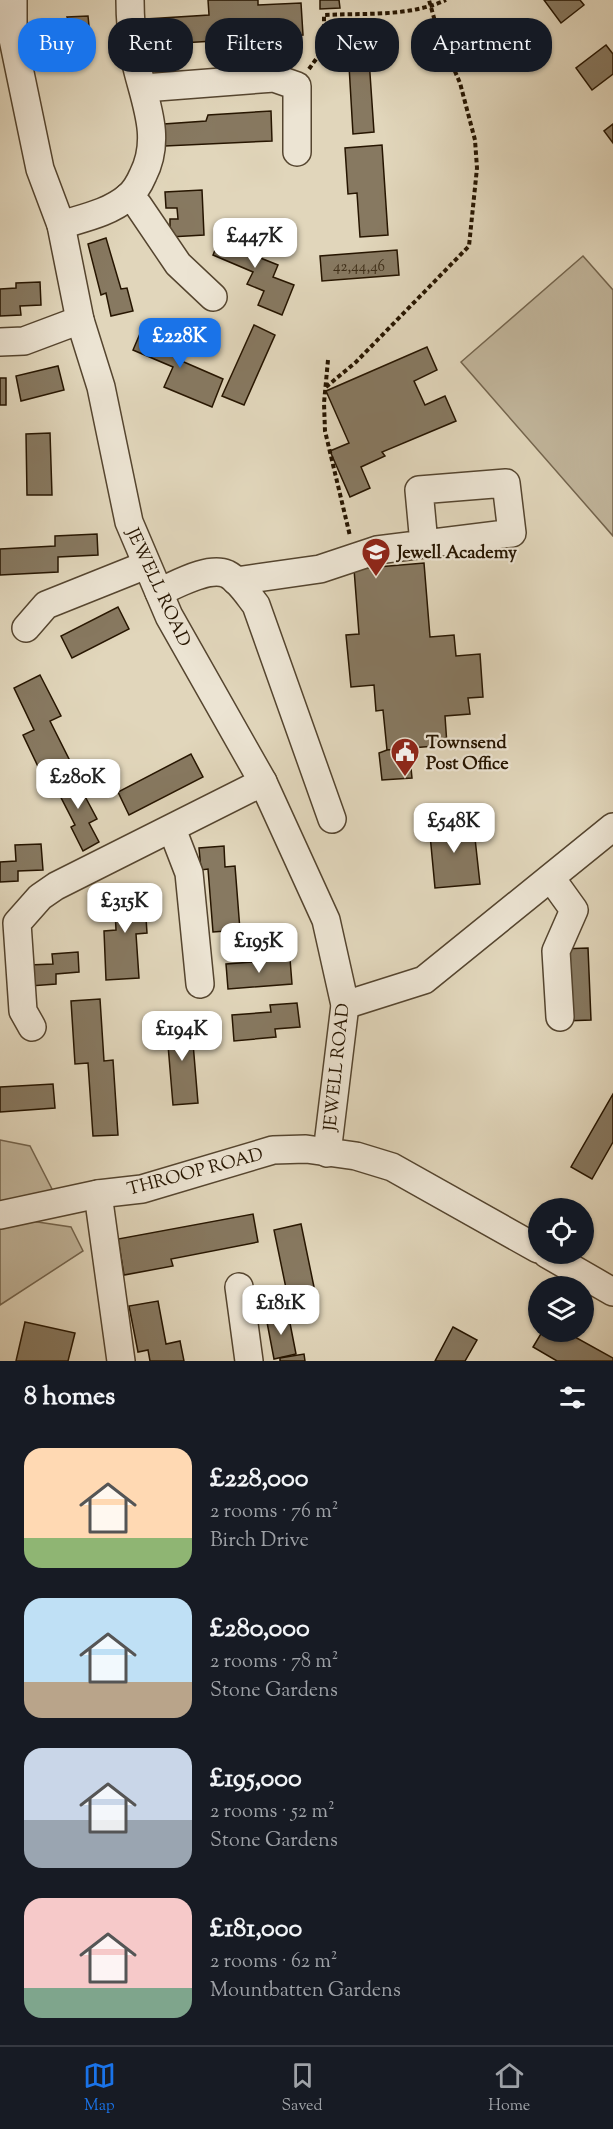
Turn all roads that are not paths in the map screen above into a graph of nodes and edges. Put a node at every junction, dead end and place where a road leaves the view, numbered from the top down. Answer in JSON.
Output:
{"nodes":[{"id":1,"x":13,"y":0,"type":"edge"},
{"id":2,"x":130,"y":0,"type":"edge"},
{"id":3,"x":144,"y":88,"type":"junction"},
{"id":4,"x":297,"y":152,"type":"dead end"},
{"id":5,"x":128,"y":197,"type":"junction"},
{"id":6,"x":61,"y":225,"type":"junction"},
{"id":7,"x":213,"y":297,"type":"dead end"},
{"id":8,"x":80,"y":320,"type":"junction"},
{"id":9,"x":0,"y":342,"type":"edge"},
{"id":10,"x":424,"y":544,"type":"dead end"},
{"id":11,"x":146,"y":565,"type":"junction"},
{"id":12,"x":236,"y":581,"type":"junction"},
{"id":13,"x":159,"y":592,"type":"junction"},
{"id":14,"x":26,"y":628,"type":"dead end"},
{"id":15,"x":263,"y":782,"type":"junction"},
{"id":16,"x":332,"y":819,"type":"dead end"},
{"id":17,"x":613,"y":827,"type":"edge"},
{"id":18,"x":172,"y":829,"type":"junction"},
{"id":19,"x":551,"y":878,"type":"junction"},
{"id":20,"x":8,"y":920,"type":"edge"},
{"id":21,"x":200,"y":984,"type":"dead end"},
{"id":22,"x":345,"y":1005,"type":"junction"},
{"id":23,"x":560,"y":1017,"type":"dead end"},
{"id":24,"x":32,"y":1027,"type":"dead end"},
{"id":25,"x":327,"y":1153,"type":"junction"},
{"id":26,"x":98,"y":1194,"type":"junction"},
{"id":27,"x":0,"y":1215,"type":"edge"},
{"id":28,"x":528,"y":1243,"type":"edge"},
{"id":29,"x":564,"y":1264,"type":"edge"},
{"id":30,"x":239,"y":1287,"type":"dead end"},
{"id":31,"x":613,"y":1293,"type":"edge"},
{"id":32,"x":121,"y":1361,"type":"edge"},
{"id":33,"x":249,"y":1361,"type":"edge"}],
"edges":[{"from":1,"to":6,"type":"street","name":"JEWELL ROAD"},
{"from":2,"to":3,"type":"street"},
{"from":3,"to":4,"type":"street"},
{"from":3,"to":5,"type":"street"},
{"from":5,"to":6,"type":"street"},
{"from":5,"to":7,"type":"street"},
{"from":6,"to":8,"type":"street","name":"JEWELL ROAD"},
{"from":8,"to":9,"type":"street"},
{"from":8,"to":11,"type":"street","name":"JEWELL ROAD"},
{"from":10,"to":12,"type":"street"},
{"from":11,"to":13,"type":"street","name":"JEWELL ROAD"},
{"from":11,"to":14,"type":"street"},
{"from":12,"to":13,"type":"street"},
{"from":12,"to":16,"type":"street"},
{"from":13,"to":15,"type":"street","name":"JEWELL ROAD"},
{"from":15,"to":18,"type":"street"},
{"from":15,"to":22,"type":"street","name":"JEWELL ROAD"},
{"from":17,"to":19,"type":"street"},
{"from":18,"to":20,"type":"street"},
{"from":18,"to":21,"type":"street"},
{"from":19,"to":22,"type":"street"},
{"from":19,"to":23,"type":"street"},
{"from":20,"to":24,"type":"street"},
{"from":22,"to":25,"type":"street","name":"JEWELL ROAD"},
{"from":25,"to":26,"type":"street","name":"THROOP ROAD"},
{"from":25,"to":28,"type":"street","name":"THROOP ROAD"},
{"from":26,"to":27,"type":"street","name":"THROOP ROAD"},
{"from":26,"to":32,"type":"street"},
{"from":29,"to":31,"type":"street"},
{"from":30,"to":33,"type":"street"}]}
